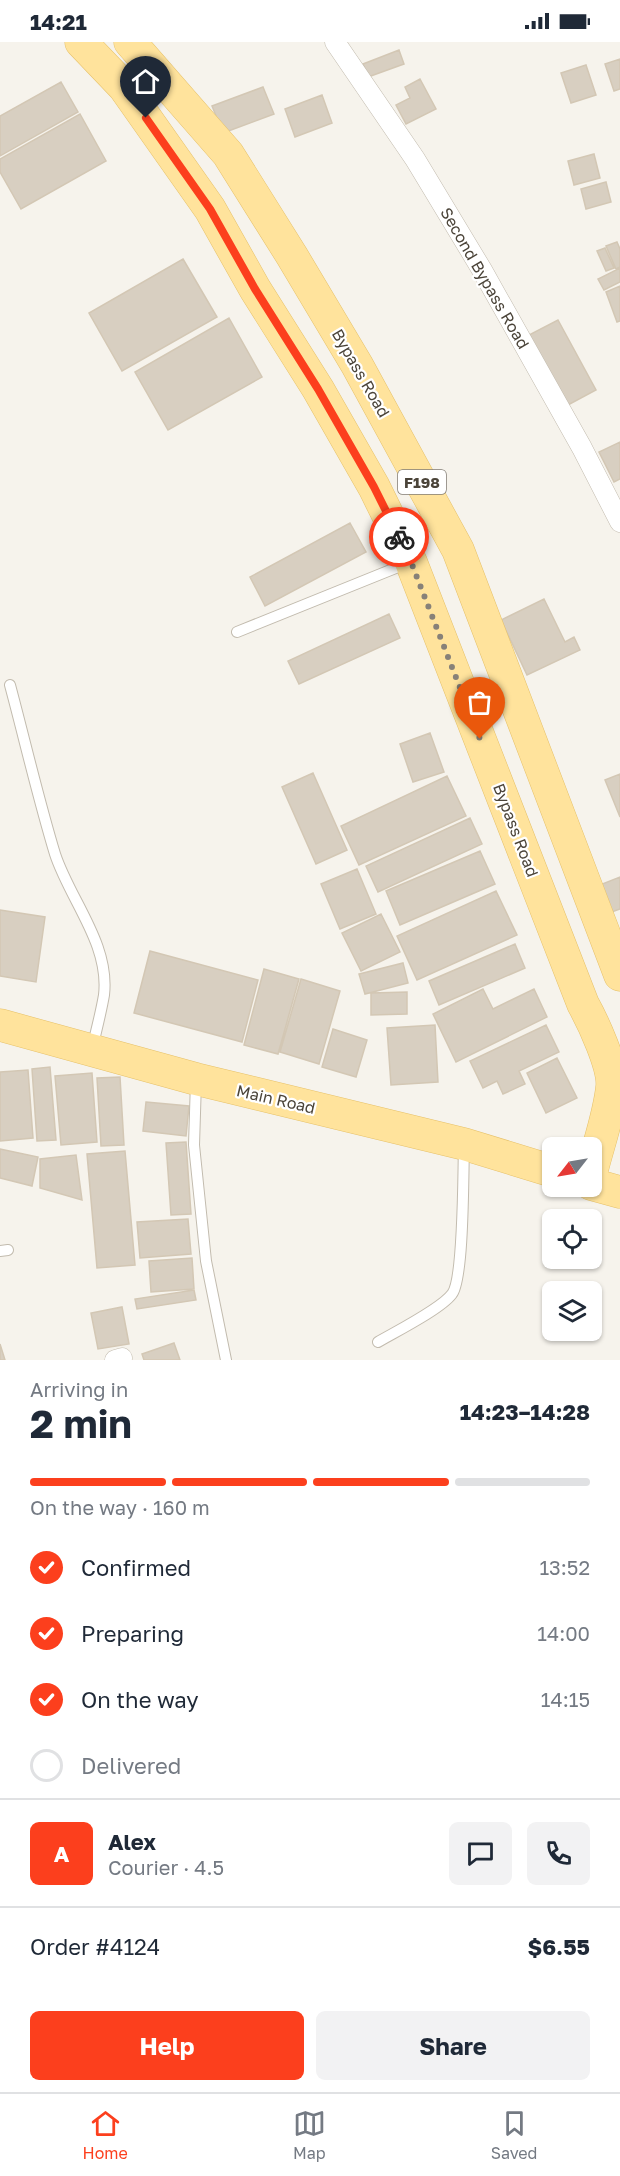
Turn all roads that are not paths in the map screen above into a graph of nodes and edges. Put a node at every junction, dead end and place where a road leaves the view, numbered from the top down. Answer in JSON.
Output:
{"nodes":[{"id":1,"x":81,"y":42,"type":"edge"},
{"id":2,"x":129,"y":42,"type":"edge"},
{"id":3,"x":334,"y":42,"type":"edge"},
{"id":4,"x":357,"y":365,"type":"junction"},
{"id":5,"x":318,"y":389,"type":"junction"},
{"id":6,"x":620,"y":522,"type":"edge"},
{"id":7,"x":411,"y":562,"type":"junction"},
{"id":8,"x":237,"y":632,"type":"dead end"},
{"id":9,"x":10,"y":685,"type":"dead end"},
{"id":10,"x":620,"y":975,"type":"edge"},
{"id":11,"x":620,"y":986,"type":"edge"},
{"id":12,"x":584,"y":1004,"type":"junction"},
{"id":13,"x":0,"y":1025,"type":"edge"},
{"id":14,"x":91,"y":1050,"type":"junction"},
{"id":15,"x":196,"y":1079,"type":"junction"},
{"id":16,"x":600,"y":1137,"type":"edge"},
{"id":17,"x":464,"y":1143,"type":"junction"},
{"id":18,"x":542,"y":1168,"type":"edge"},
{"id":19,"x":602,"y":1187,"type":"edge"},
{"id":20,"x":620,"y":1192,"type":"edge"},
{"id":21,"x":378,"y":1342,"type":"dead end"},
{"id":22,"x":226,"y":1360,"type":"edge"}],
"edges":[{"from":1,"to":5,"type":"main road","name":"Bypass Road","number":"F198"},
{"from":2,"to":4,"type":"main road","name":"Bypass Road","number":"F198"},
{"from":3,"to":6,"type":"street","name":"Second Bypass Road"},
{"from":4,"to":5,"type":"main road"},
{"from":4,"to":10,"type":"main road","name":"Bypass Road","number":"F198"},
{"from":5,"to":7,"type":"main road","name":"Bypass Road","number":"F198"},
{"from":7,"to":8,"type":"lane"},
{"from":7,"to":12,"type":"main road","name":"Bypass Road","number":"F198"},
{"from":9,"to":14,"type":"lane"},
{"from":11,"to":12,"type":"main road"},
{"from":12,"to":16,"type":"main road","number":"F198"},
{"from":13,"to":14,"type":"main road","name":"Main Road"},
{"from":14,"to":15,"type":"main road","name":"Main Road"},
{"from":15,"to":17,"type":"main road","name":"Main Road"},
{"from":15,"to":22,"type":"lane"},
{"from":17,"to":18,"type":"main road","name":"Main Road"},
{"from":17,"to":21,"type":"lane"},
{"from":19,"to":20,"type":"main road"}]}
